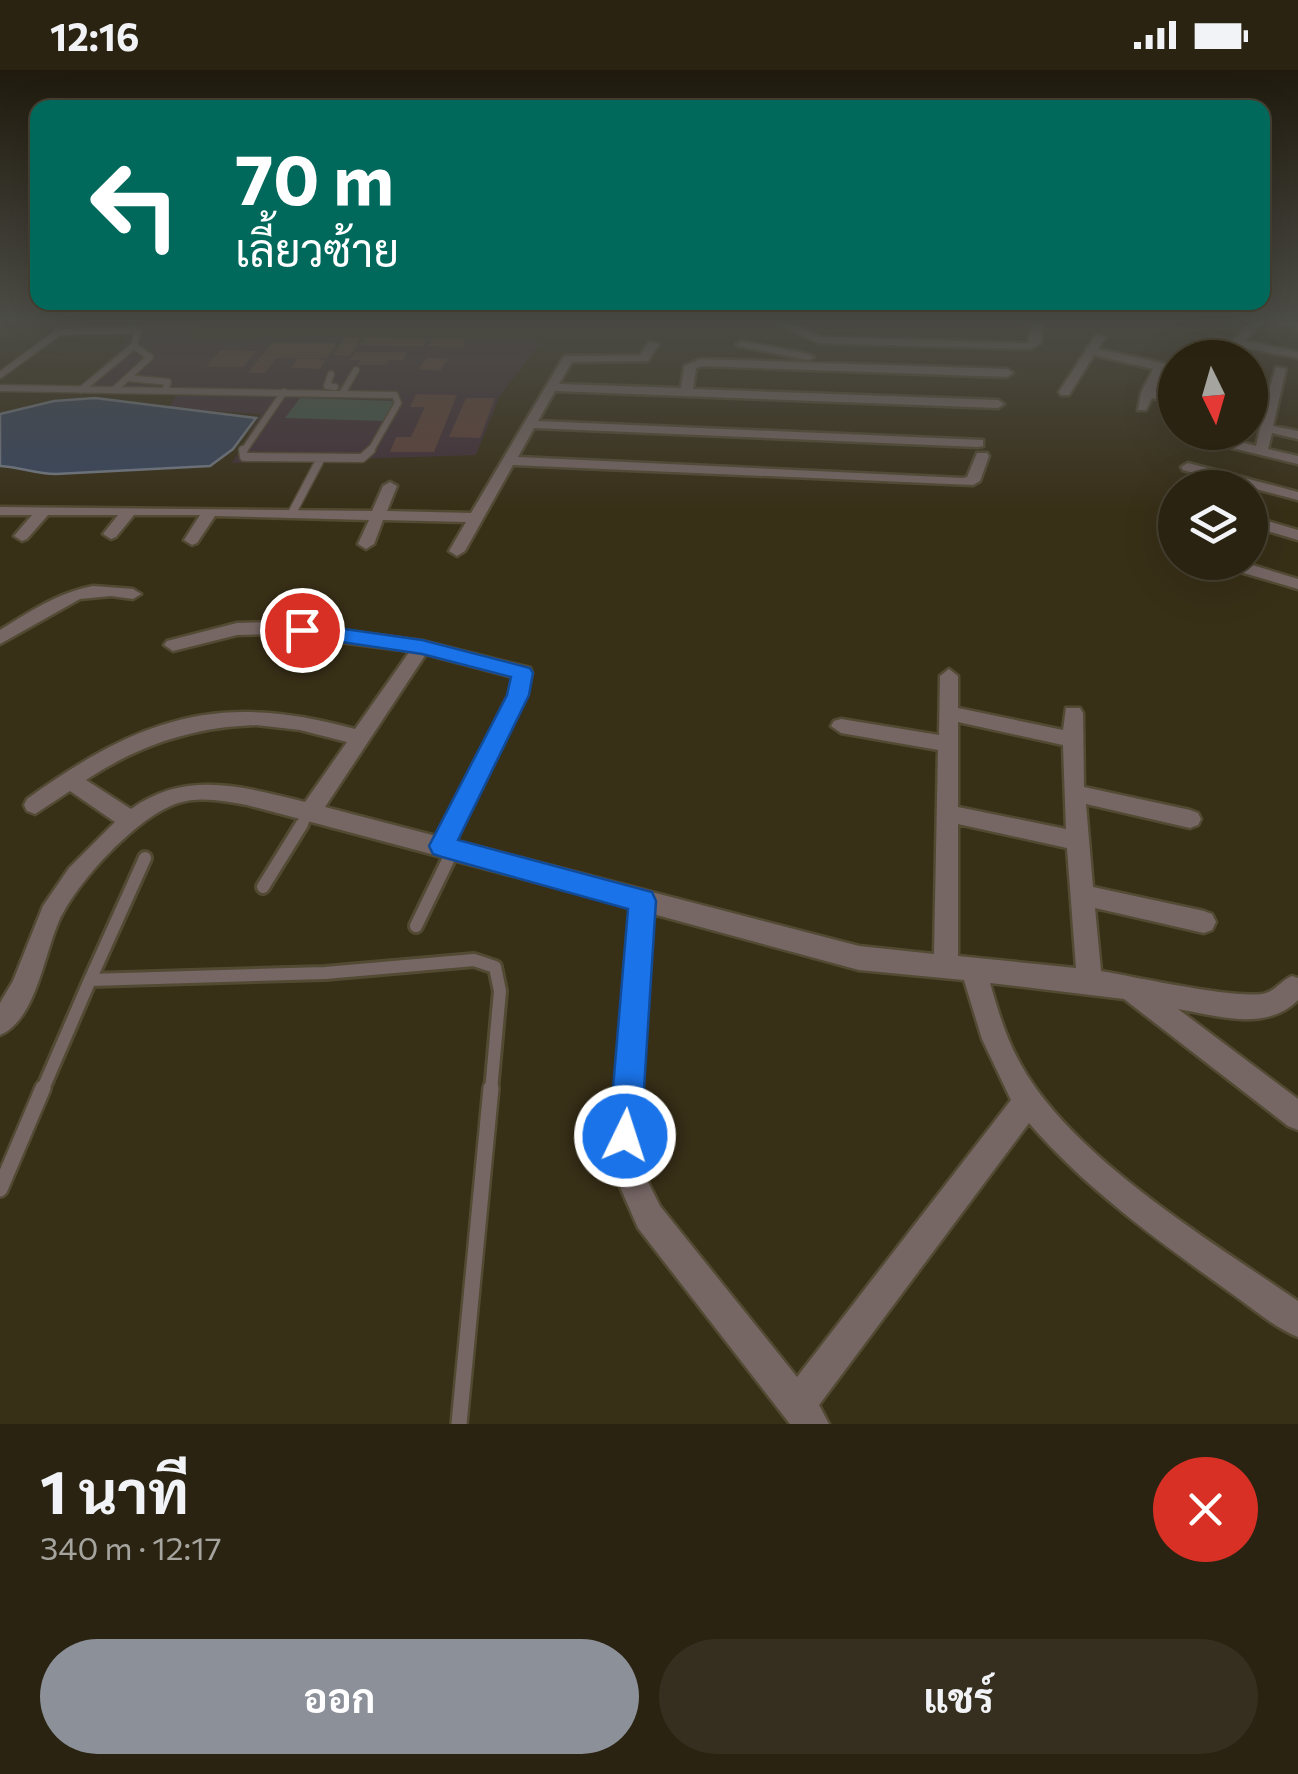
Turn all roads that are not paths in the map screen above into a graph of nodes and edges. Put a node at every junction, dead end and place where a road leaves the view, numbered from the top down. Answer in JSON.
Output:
{"nodes":[{"id":1,"x":89,"y":383,"type":"edge"},
{"id":2,"x":121,"y":383,"type":"edge"},
{"id":3,"x":168,"y":383,"type":"edge"},
{"id":4,"x":328,"y":383,"type":"edge"},
{"id":5,"x":349,"y":383,"type":"edge"},
{"id":6,"x":553,"y":383,"type":"edge"},
{"id":7,"x":688,"y":383,"type":"edge"},
{"id":8,"x":1004,"y":383,"type":"edge"},
{"id":9,"x":1071,"y":383,"type":"edge"},
{"id":10,"x":1153,"y":383,"type":"edge"},
{"id":11,"x":1276,"y":383,"type":"edge"},
{"id":12,"x":550,"y":387,"type":"junction"},
{"id":13,"x":0,"y":388,"type":"edge"},
{"id":14,"x":81,"y":390,"type":"junction"},
{"id":15,"x":345,"y":390,"type":"junction"},
{"id":16,"x":113,"y":391,"type":"junction"},
{"id":17,"x":165,"y":391,"type":"junction"},
{"id":18,"x":1268,"y":391,"type":"edge"},
{"id":19,"x":284,"y":392,"type":"junction"},
{"id":20,"x":1065,"y":392,"type":"dead end"},
{"id":21,"x":1274,"y":392,"type":"junction"},
{"id":22,"x":686,"y":393,"type":"junction"},
{"id":23,"x":1148,"y":393,"type":"junction"},
{"id":24,"x":1158,"y":395,"type":"edge"},
{"id":25,"x":1142,"y":408,"type":"dead end"},
{"id":26,"x":1268,"y":416,"type":"edge"},
{"id":27,"x":1298,"y":416,"type":"edge"},
{"id":28,"x":528,"y":424,"type":"junction"},
{"id":29,"x":1268,"y":425,"type":"edge"},
{"id":30,"x":1297,"y":435,"type":"edge"},
{"id":31,"x":1256,"y":450,"type":"edge"},
{"id":32,"x":1260,"y":451,"type":"joint"},
{"id":33,"x":320,"y":460,"type":"junction"},
{"id":34,"x":1298,"y":460,"type":"edge"},
{"id":35,"x":508,"y":461,"type":"junction"},
{"id":36,"x":1188,"y":467,"type":"dead end"},
{"id":37,"x":390,"y":486,"type":"dead end"},
{"id":38,"x":1298,"y":496,"type":"edge"},
{"id":39,"x":0,"y":511,"type":"edge"},
{"id":40,"x":210,"y":511,"type":"junction"},
{"id":41,"x":43,"y":512,"type":"junction"},
{"id":42,"x":129,"y":512,"type":"junction"},
{"id":43,"x":292,"y":512,"type":"junction"},
{"id":44,"x":379,"y":514,"type":"junction"},
{"id":45,"x":476,"y":518,"type":"junction"},
{"id":46,"x":1268,"y":527,"type":"edge"},
{"id":47,"x":112,"y":534,"type":"dead end"},
{"id":48,"x":1298,"y":535,"type":"edge"},
{"id":49,"x":22,"y":536,"type":"dead end"},
{"id":50,"x":192,"y":540,"type":"dead end"},
{"id":51,"x":366,"y":544,"type":"dead end"},
{"id":52,"x":456,"y":552,"type":"dead end"},
{"id":53,"x":1268,"y":575,"type":"edge"},
{"id":54,"x":1298,"y":584,"type":"edge"},
{"id":55,"x":133,"y":594,"type":"dead end"},
{"id":56,"x":0,"y":638,"type":"edge"},
{"id":57,"x":173,"y":646,"type":"dead end"},
{"id":58,"x":422,"y":647,"type":"junction"},
{"id":59,"x":949,"y":676,"type":"dead end"},
{"id":60,"x":948,"y":713,"type":"junction"},
{"id":61,"x":1073,"y":713,"type":"dead end"},
{"id":62,"x":841,"y":726,"type":"dead end"},
{"id":63,"x":359,"y":738,"type":"junction"},
{"id":64,"x":1074,"y":740,"type":"junction"},
{"id":65,"x":948,"y":744,"type":"junction"},
{"id":66,"x":69,"y":779,"type":"junction"},
{"id":67,"x":1074,"y":793,"type":"junction"},
{"id":68,"x":34,"y":805,"type":"dead end"},
{"id":69,"x":310,"y":812,"type":"junction"},
{"id":70,"x":948,"y":812,"type":"junction"},
{"id":71,"x":1190,"y":819,"type":"dead end"},
{"id":72,"x":128,"y":820,"type":"junction"},
{"id":73,"x":1078,"y":842,"type":"junction"},
{"id":74,"x":448,"y":848,"type":"junction"},
{"id":75,"x":144,"y":858,"type":"dead end"},
{"id":76,"x":262,"y":887,"type":"dead end"},
{"id":77,"x":1082,"y":895,"type":"junction"},
{"id":78,"x":642,"y":901,"type":"junction"},
{"id":79,"x":1204,"y":922,"type":"dead end"},
{"id":80,"x":416,"y":926,"type":"dead end"},
{"id":81,"x":959,"y":968,"type":"junction"},
{"id":82,"x":90,"y":980,"type":"junction"},
{"id":83,"x":1089,"y":981,"type":"junction"},
{"id":84,"x":1292,"y":988,"type":"dead end"},
{"id":85,"x":1132,"y":990,"type":"junction"},
{"id":86,"x":0,"y":1022,"type":"edge"},
{"id":87,"x":1028,"y":1101,"type":"junction"},
{"id":88,"x":1298,"y":1116,"type":"edge"},
{"id":89,"x":0,"y":1189,"type":"edge"},
{"id":90,"x":1298,"y":1321,"type":"edge"},
{"id":91,"x":804,"y":1414,"type":"edge"},
{"id":92,"x":459,"y":1424,"type":"edge"}],
"edges":[{"from":1,"to":14,"type":"lane"},
{"from":2,"to":16,"type":"lane"},
{"from":3,"to":17,"type":"lane"},
{"from":4,"to":15,"type":"lane"},
{"from":5,"to":15,"type":"lane"},
{"from":6,"to":12,"type":"street"},
{"from":7,"to":22,"type":"street"},
{"from":8,"to":22,"type":"street"},
{"from":9,"to":20,"type":"street"},
{"from":10,"to":23,"type":"street"},
{"from":11,"to":21,"type":"street"},
{"from":12,"to":22,"type":"street"},
{"from":12,"to":28,"type":"street"},
{"from":13,"to":14,"type":"lane"},
{"from":14,"to":16,"type":"lane"},
{"from":15,"to":19,"type":"lane"},
{"from":15,"to":33,"type":"lane"},
{"from":16,"to":17,"type":"lane"},
{"from":17,"to":19,"type":"lane"},
{"from":18,"to":21,"type":"street"},
{"from":19,"to":33,"type":"lane"},
{"from":21,"to":26,"type":"street"},
{"from":23,"to":24,"type":"street"},
{"from":23,"to":25,"type":"street"},
{"from":27,"to":30,"type":"street"},
{"from":28,"to":35,"type":"street"},
{"from":28,"to":35,"type":"street"},
{"from":29,"to":30,"type":"street"},
{"from":31,"to":32,"type":"street"},
{"from":32,"to":34,"type":"street"},
{"from":33,"to":43,"type":"lane"},
{"from":35,"to":45,"type":"street"},
{"from":36,"to":38,"type":"street"},
{"from":37,"to":44,"type":"street"},
{"from":39,"to":41,"type":"street"},
{"from":40,"to":42,"type":"street"},
{"from":40,"to":43,"type":"street"},
{"from":40,"to":50,"type":"street"},
{"from":41,"to":42,"type":"street"},
{"from":41,"to":49,"type":"street"},
{"from":42,"to":47,"type":"street"},
{"from":43,"to":44,"type":"street"},
{"from":44,"to":45,"type":"street"},
{"from":44,"to":51,"type":"street"},
{"from":45,"to":52,"type":"street"},
{"from":46,"to":48,"type":"street"},
{"from":53,"to":54,"type":"street"},
{"from":55,"to":56,"type":"street"},
{"from":57,"to":58,"type":"street"},
{"from":58,"to":63,"type":"street"},
{"from":58,"to":74,"type":"street"},
{"from":59,"to":60,"type":"street"},
{"from":60,"to":64,"type":"street"},
{"from":60,"to":65,"type":"street"},
{"from":61,"to":64,"type":"street"},
{"from":62,"to":65,"type":"street"},
{"from":63,"to":66,"type":"street"},
{"from":63,"to":69,"type":"street"},
{"from":64,"to":67,"type":"street"},
{"from":65,"to":70,"type":"street"},
{"from":66,"to":68,"type":"street"},
{"from":66,"to":72,"type":"street"},
{"from":67,"to":71,"type":"street"},
{"from":67,"to":73,"type":"street"},
{"from":69,"to":72,"type":"street"},
{"from":69,"to":74,"type":"street"},
{"from":69,"to":76,"type":"lane"},
{"from":70,"to":73,"type":"street"},
{"from":70,"to":81,"type":"street"},
{"from":72,"to":86,"type":"street"},
{"from":73,"to":77,"type":"street"},
{"from":74,"to":78,"type":"street"},
{"from":74,"to":80,"type":"lane"},
{"from":75,"to":82,"type":"lane"},
{"from":77,"to":79,"type":"street"},
{"from":77,"to":83,"type":"street"},
{"from":78,"to":81,"type":"street"},
{"from":78,"to":91,"type":"street"},
{"from":81,"to":83,"type":"street"},
{"from":81,"to":87,"type":"street"},
{"from":82,"to":89,"type":"lane"},
{"from":82,"to":92,"type":"lane"},
{"from":83,"to":85,"type":"street"},
{"from":84,"to":85,"type":"street"},
{"from":85,"to":88,"type":"street"},
{"from":87,"to":90,"type":"street"},
{"from":87,"to":91,"type":"street"}]}
